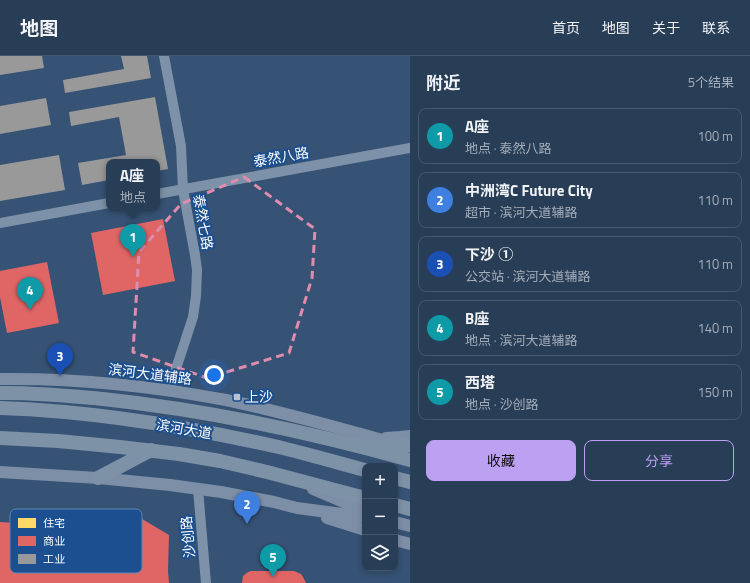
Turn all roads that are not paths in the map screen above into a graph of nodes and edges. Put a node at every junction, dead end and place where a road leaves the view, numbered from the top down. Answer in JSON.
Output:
{"nodes":[{"id":1,"x":164,"y":56,"type":"edge"},
{"id":2,"x":410,"y":148,"type":"edge"},
{"id":3,"x":183,"y":190,"type":"junction"},
{"id":4,"x":160,"y":194,"type":"edge"},
{"id":5,"x":106,"y":204,"type":"edge"},
{"id":6,"x":0,"y":223,"type":"edge"},
{"id":7,"x":0,"y":379,"type":"edge"},
{"id":8,"x":169,"y":390,"type":"junction"},
{"id":9,"x":0,"y":393,"type":"edge"},
{"id":10,"x":0,"y":408,"type":"edge"},
{"id":11,"x":410,"y":436,"type":"edge"},
{"id":12,"x":0,"y":438,"type":"edge"},
{"id":13,"x":377,"y":438,"type":"junction"},
{"id":14,"x":359,"y":446,"type":"junction"},
{"id":15,"x":410,"y":446,"type":"edge"},
{"id":16,"x":151,"y":450,"type":"junction"},
{"id":17,"x":410,"y":460,"type":"edge"},
{"id":18,"x":362,"y":469,"type":"edge"},
{"id":19,"x":0,"y":472,"type":"edge"},
{"id":20,"x":267,"y":472,"type":"junction"},
{"id":21,"x":98,"y":478,"type":"junction"},
{"id":22,"x":398,"y":479,"type":"edge"},
{"id":23,"x":410,"y":482,"type":"edge"},
{"id":24,"x":198,"y":489,"type":"junction"},
{"id":25,"x":362,"y":497,"type":"edge"},
{"id":26,"x":398,"y":507,"type":"edge"},
{"id":27,"x":298,"y":508,"type":"junction"},
{"id":28,"x":410,"y":509,"type":"edge"},
{"id":29,"x":362,"y":510,"type":"edge"},
{"id":30,"x":362,"y":517,"type":"edge"},
{"id":31,"x":398,"y":523,"type":"edge"},
{"id":32,"x":410,"y":526,"type":"edge"},
{"id":33,"x":362,"y":529,"type":"edge"},
{"id":34,"x":206,"y":583,"type":"edge"}],
"edges":[{"from":1,"to":3,"type":"street","name":"泰然七路"},
{"from":2,"to":3,"type":"street","name":"泰然八路"},
{"from":3,"to":4,"type":"street","name":"泰然八路"},
{"from":3,"to":8,"type":"street","name":"泰然七路"},
{"from":5,"to":6,"type":"street"},
{"from":7,"to":8,"type":"main road","name":"滨河大道辅路"},
{"from":8,"to":13,"type":"main road","name":"滨河大道辅路"},
{"from":9,"to":14,"type":"highway"},
{"from":10,"to":18,"type":"highway","name":"滨河大道"},
{"from":11,"to":13,"type":"main road"},
{"from":12,"to":16,"type":"highway","name":"滨河大道"},
{"from":13,"to":15,"type":"main road","name":"滨河大道辅路"},
{"from":14,"to":15,"type":"highway","bridge":true},
{"from":14,"to":17,"type":"highway","bridge":true},
{"from":16,"to":20,"type":"highway","name":"滨河大道"},
{"from":16,"to":21,"type":"highway"},
{"from":19,"to":21,"type":"main road"},
{"from":20,"to":25,"type":"highway","name":"滨河大道"},
{"from":20,"to":29,"type":"main road"},
{"from":21,"to":24,"type":"main road"},
{"from":22,"to":23,"type":"highway"},
{"from":24,"to":27,"type":"main road"},
{"from":24,"to":34,"type":"street","name":"沙创路"},
{"from":26,"to":28,"type":"highway"},
{"from":27,"to":30,"type":"main road"},
{"from":27,"to":33,"type":"main road"},
{"from":31,"to":32,"type":"main road"}]}
